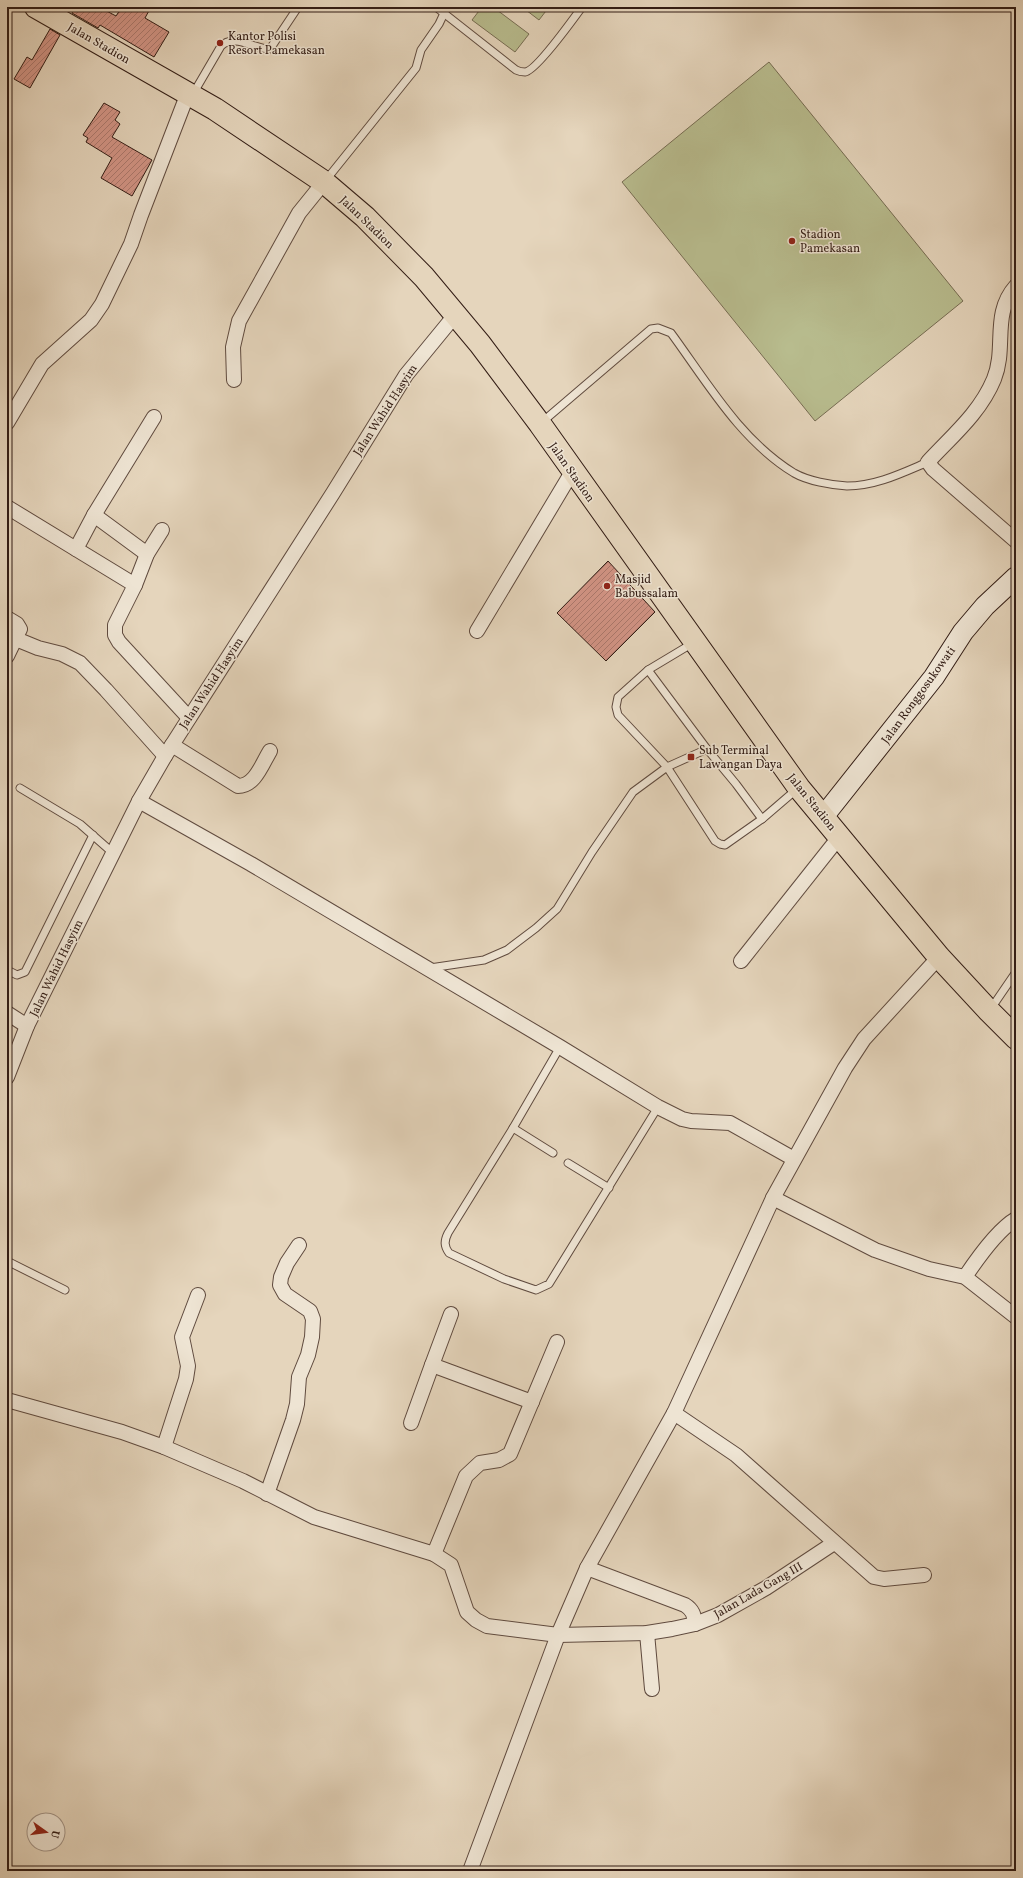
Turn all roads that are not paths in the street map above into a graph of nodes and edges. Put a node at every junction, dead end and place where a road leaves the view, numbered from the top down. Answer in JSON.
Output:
{"nodes":[{"id":1,"x":36,"y":7,"type":"edge"},
{"id":2,"x":298,"y":7,"type":"edge"},
{"id":3,"x":436,"y":7,"type":"edge"},
{"id":4,"x":582,"y":7,"type":"edge"},
{"id":5,"x":446,"y":10,"type":"edge"},
{"id":6,"x":190,"y":95,"type":"junction"},
{"id":7,"x":324,"y":182,"type":"junction"},
{"id":8,"x":1016,"y":286,"type":"edge"},
{"id":9,"x":456,"y":314,"type":"junction"},
{"id":10,"x":234,"y":380,"type":"dead end"},
{"id":11,"x":154,"y":417,"type":"dead end"},
{"id":12,"x":7,"y":423,"type":"edge"},
{"id":13,"x":540,"y":424,"type":"junction"},
{"id":14,"x":928,"y":462,"type":"junction"},
{"id":15,"x":572,"y":472,"type":"junction"},
{"id":16,"x":7,"y":507,"type":"edge"},
{"id":17,"x":94,"y":515,"type":"junction"},
{"id":18,"x":162,"y":530,"type":"dead end"},
{"id":19,"x":1016,"y":541,"type":"edge"},
{"id":20,"x":76,"y":549,"type":"junction"},
{"id":21,"x":148,"y":554,"type":"junction"},
{"id":22,"x":1016,"y":577,"type":"edge"},
{"id":23,"x":135,"y":585,"type":"junction"},
{"id":24,"x":7,"y":618,"type":"edge"},
{"id":25,"x":477,"y":631,"type":"dead end"},
{"id":26,"x":16,"y":639,"type":"junction"},
{"id":27,"x":694,"y":643,"type":"junction"},
{"id":28,"x":7,"y":656,"type":"edge"},
{"id":29,"x":648,"y":670,"type":"junction"},
{"id":30,"x":189,"y":718,"type":"junction"},
{"id":31,"x":168,"y":750,"type":"junction"},
{"id":32,"x":707,"y":750,"type":"junction"},
{"id":33,"x":270,"y":751,"type":"dead end"},
{"id":34,"x":667,"y":767,"type":"junction"},
{"id":35,"x":20,"y":788,"type":"dead end"},
{"id":36,"x":799,"y":788,"type":"junction"},
{"id":37,"x":139,"y":801,"type":"junction"},
{"id":38,"x":824,"y":817,"type":"junction"},
{"id":39,"x":762,"y":819,"type":"junction"},
{"id":40,"x":93,"y":836,"type":"junction"},
{"id":41,"x":840,"y":836,"type":"junction"},
{"id":42,"x":113,"y":854,"type":"junction"},
{"id":43,"x":939,"y":957,"type":"junction"},
{"id":44,"x":741,"y":961,"type":"dead end"},
{"id":45,"x":428,"y":968,"type":"junction"},
{"id":46,"x":7,"y":970,"type":"edge"},
{"id":47,"x":1016,"y":972,"type":"edge"},
{"id":48,"x":989,"y":1011,"type":"junction"},
{"id":49,"x":7,"y":1013,"type":"edge"},
{"id":50,"x":27,"y":1026,"type":"junction"},
{"id":51,"x":1016,"y":1038,"type":"edge"},
{"id":52,"x":560,"y":1047,"type":"junction"},
{"id":53,"x":7,"y":1076,"type":"edge"},
{"id":54,"x":658,"y":1108,"type":"junction"},
{"id":55,"x":513,"y":1128,"type":"junction"},
{"id":56,"x":553,"y":1153,"type":"dead end"},
{"id":57,"x":794,"y":1159,"type":"junction"},
{"id":58,"x":568,"y":1162,"type":"dead end"},
{"id":59,"x":609,"y":1188,"type":"junction"},
{"id":60,"x":773,"y":1198,"type":"junction"},
{"id":61,"x":1016,"y":1219,"type":"edge"},
{"id":62,"x":299,"y":1245,"type":"dead end"},
{"id":63,"x":7,"y":1261,"type":"edge"},
{"id":64,"x":965,"y":1277,"type":"junction"},
{"id":65,"x":65,"y":1290,"type":"dead end"},
{"id":66,"x":198,"y":1295,"type":"dead end"},
{"id":67,"x":451,"y":1314,"type":"dead end"},
{"id":68,"x":1016,"y":1317,"type":"edge"},
{"id":69,"x":557,"y":1342,"type":"dead end"},
{"id":70,"x":432,"y":1365,"type":"junction"},
{"id":71,"x":7,"y":1400,"type":"edge"},
{"id":72,"x":532,"y":1402,"type":"junction"},
{"id":73,"x":674,"y":1413,"type":"junction"},
{"id":74,"x":411,"y":1423,"type":"dead end"},
{"id":75,"x":164,"y":1447,"type":"junction"},
{"id":76,"x":267,"y":1494,"type":"junction"},
{"id":77,"x":834,"y":1543,"type":"junction"},
{"id":78,"x":434,"y":1554,"type":"junction"},
{"id":79,"x":587,"y":1568,"type":"junction"},
{"id":80,"x":924,"y":1575,"type":"dead end"},
{"id":81,"x":695,"y":1624,"type":"junction"},
{"id":82,"x":646,"y":1633,"type":"junction"},
{"id":83,"x":558,"y":1635,"type":"junction"},
{"id":84,"x":652,"y":1689,"type":"dead end"},
{"id":85,"x":470,"y":1871,"type":"edge"}],
"edges":[{"from":1,"to":6,"type":"main road","name":"Jalan Stadion"},
{"from":2,"to":6,"type":"lane"},
{"from":3,"to":5,"type":"lane"},
{"from":4,"to":5,"type":"lane"},
{"from":5,"to":7,"type":"lane"},
{"from":6,"to":7,"type":"main road","name":"Jalan Stadion"},
{"from":6,"to":12,"type":"street"},
{"from":7,"to":9,"type":"main road","name":"Jalan Stadion"},
{"from":7,"to":10,"type":"street"},
{"from":8,"to":14,"type":"street"},
{"from":9,"to":13,"type":"main road","name":"Jalan Stadion"},
{"from":9,"to":30,"type":"street","name":"Jalan Wahid Hasyim"},
{"from":11,"to":17,"type":"street"},
{"from":13,"to":14,"type":"lane"},
{"from":13,"to":15,"type":"main road","name":"Jalan Stadion"},
{"from":14,"to":19,"type":"street"},
{"from":15,"to":25,"type":"street"},
{"from":15,"to":27,"type":"main road","name":"Jalan Stadion"},
{"from":16,"to":20,"type":"street"},
{"from":17,"to":20,"type":"street"},
{"from":17,"to":21,"type":"street"},
{"from":18,"to":21,"type":"street"},
{"from":20,"to":23,"type":"street"},
{"from":21,"to":23,"type":"street"},
{"from":22,"to":38,"type":"main road","name":"Jalan Ronggosukowati"},
{"from":23,"to":30,"type":"street"},
{"from":24,"to":26,"type":"street"},
{"from":26,"to":28,"type":"street"},
{"from":26,"to":31,"type":"street"},
{"from":27,"to":29,"type":"lane"},
{"from":27,"to":36,"type":"main road","name":"Jalan Stadion"},
{"from":29,"to":32,"type":"lane"},
{"from":29,"to":34,"type":"lane"},
{"from":30,"to":31,"type":"street","name":"Jalan Wahid Hasyim"},
{"from":31,"to":33,"type":"street"},
{"from":31,"to":37,"type":"street","name":"Jalan Wahid Hasyim"},
{"from":32,"to":34,"type":"lane"},
{"from":32,"to":39,"type":"lane"},
{"from":34,"to":39,"type":"lane"},
{"from":34,"to":45,"type":"lane"},
{"from":35,"to":40,"type":"lane"},
{"from":36,"to":38,"type":"main road","name":"Jalan Stadion"},
{"from":36,"to":39,"type":"lane"},
{"from":37,"to":42,"type":"street","name":"Jalan Wahid Hasyim"},
{"from":37,"to":45,"type":"street"},
{"from":38,"to":41,"type":"main road","name":"Jalan Stadion"},
{"from":40,"to":42,"type":"lane"},
{"from":40,"to":46,"type":"lane"},
{"from":41,"to":43,"type":"main road","name":"Jalan Stadion"},
{"from":41,"to":44,"type":"street"},
{"from":42,"to":50,"type":"street","name":"Jalan Wahid Hasyim"},
{"from":43,"to":48,"type":"main road","name":"Jalan Stadion"},
{"from":43,"to":57,"type":"street"},
{"from":45,"to":52,"type":"street"},
{"from":47,"to":48,"type":"lane"},
{"from":48,"to":51,"type":"main road","name":"Jalan Stadion"},
{"from":49,"to":50,"type":"street"},
{"from":50,"to":53,"type":"street","name":"Jalan Wahid Hasyim"},
{"from":52,"to":54,"type":"street"},
{"from":52,"to":55,"type":"lane"},
{"from":54,"to":57,"type":"street"},
{"from":54,"to":59,"type":"lane"},
{"from":55,"to":56,"type":"lane"},
{"from":55,"to":59,"type":"lane"},
{"from":57,"to":60,"type":"street"},
{"from":58,"to":59,"type":"lane"},
{"from":60,"to":64,"type":"street"},
{"from":60,"to":73,"type":"street"},
{"from":61,"to":64,"type":"street"},
{"from":62,"to":76,"type":"street"},
{"from":63,"to":65,"type":"lane"},
{"from":64,"to":68,"type":"street"},
{"from":66,"to":75,"type":"street"},
{"from":67,"to":70,"type":"street"},
{"from":69,"to":72,"type":"street"},
{"from":70,"to":72,"type":"street"},
{"from":70,"to":74,"type":"street"},
{"from":71,"to":75,"type":"street","name":"Jalan Lada Gang III"},
{"from":72,"to":78,"type":"street"},
{"from":73,"to":77,"type":"street"},
{"from":73,"to":79,"type":"street"},
{"from":75,"to":76,"type":"street","name":"Jalan Lada Gang III"},
{"from":76,"to":78,"type":"street","name":"Jalan Lada Gang III"},
{"from":77,"to":80,"type":"street"},
{"from":77,"to":81,"type":"street","name":"Jalan Lada Gang III"},
{"from":78,"to":83,"type":"street","name":"Jalan Lada Gang III"},
{"from":79,"to":81,"type":"street"},
{"from":79,"to":83,"type":"street"},
{"from":81,"to":82,"type":"street","name":"Jalan Lada Gang III"},
{"from":82,"to":83,"type":"street","name":"Jalan Lada Gang III"},
{"from":82,"to":84,"type":"street"},
{"from":83,"to":85,"type":"street"}]}
